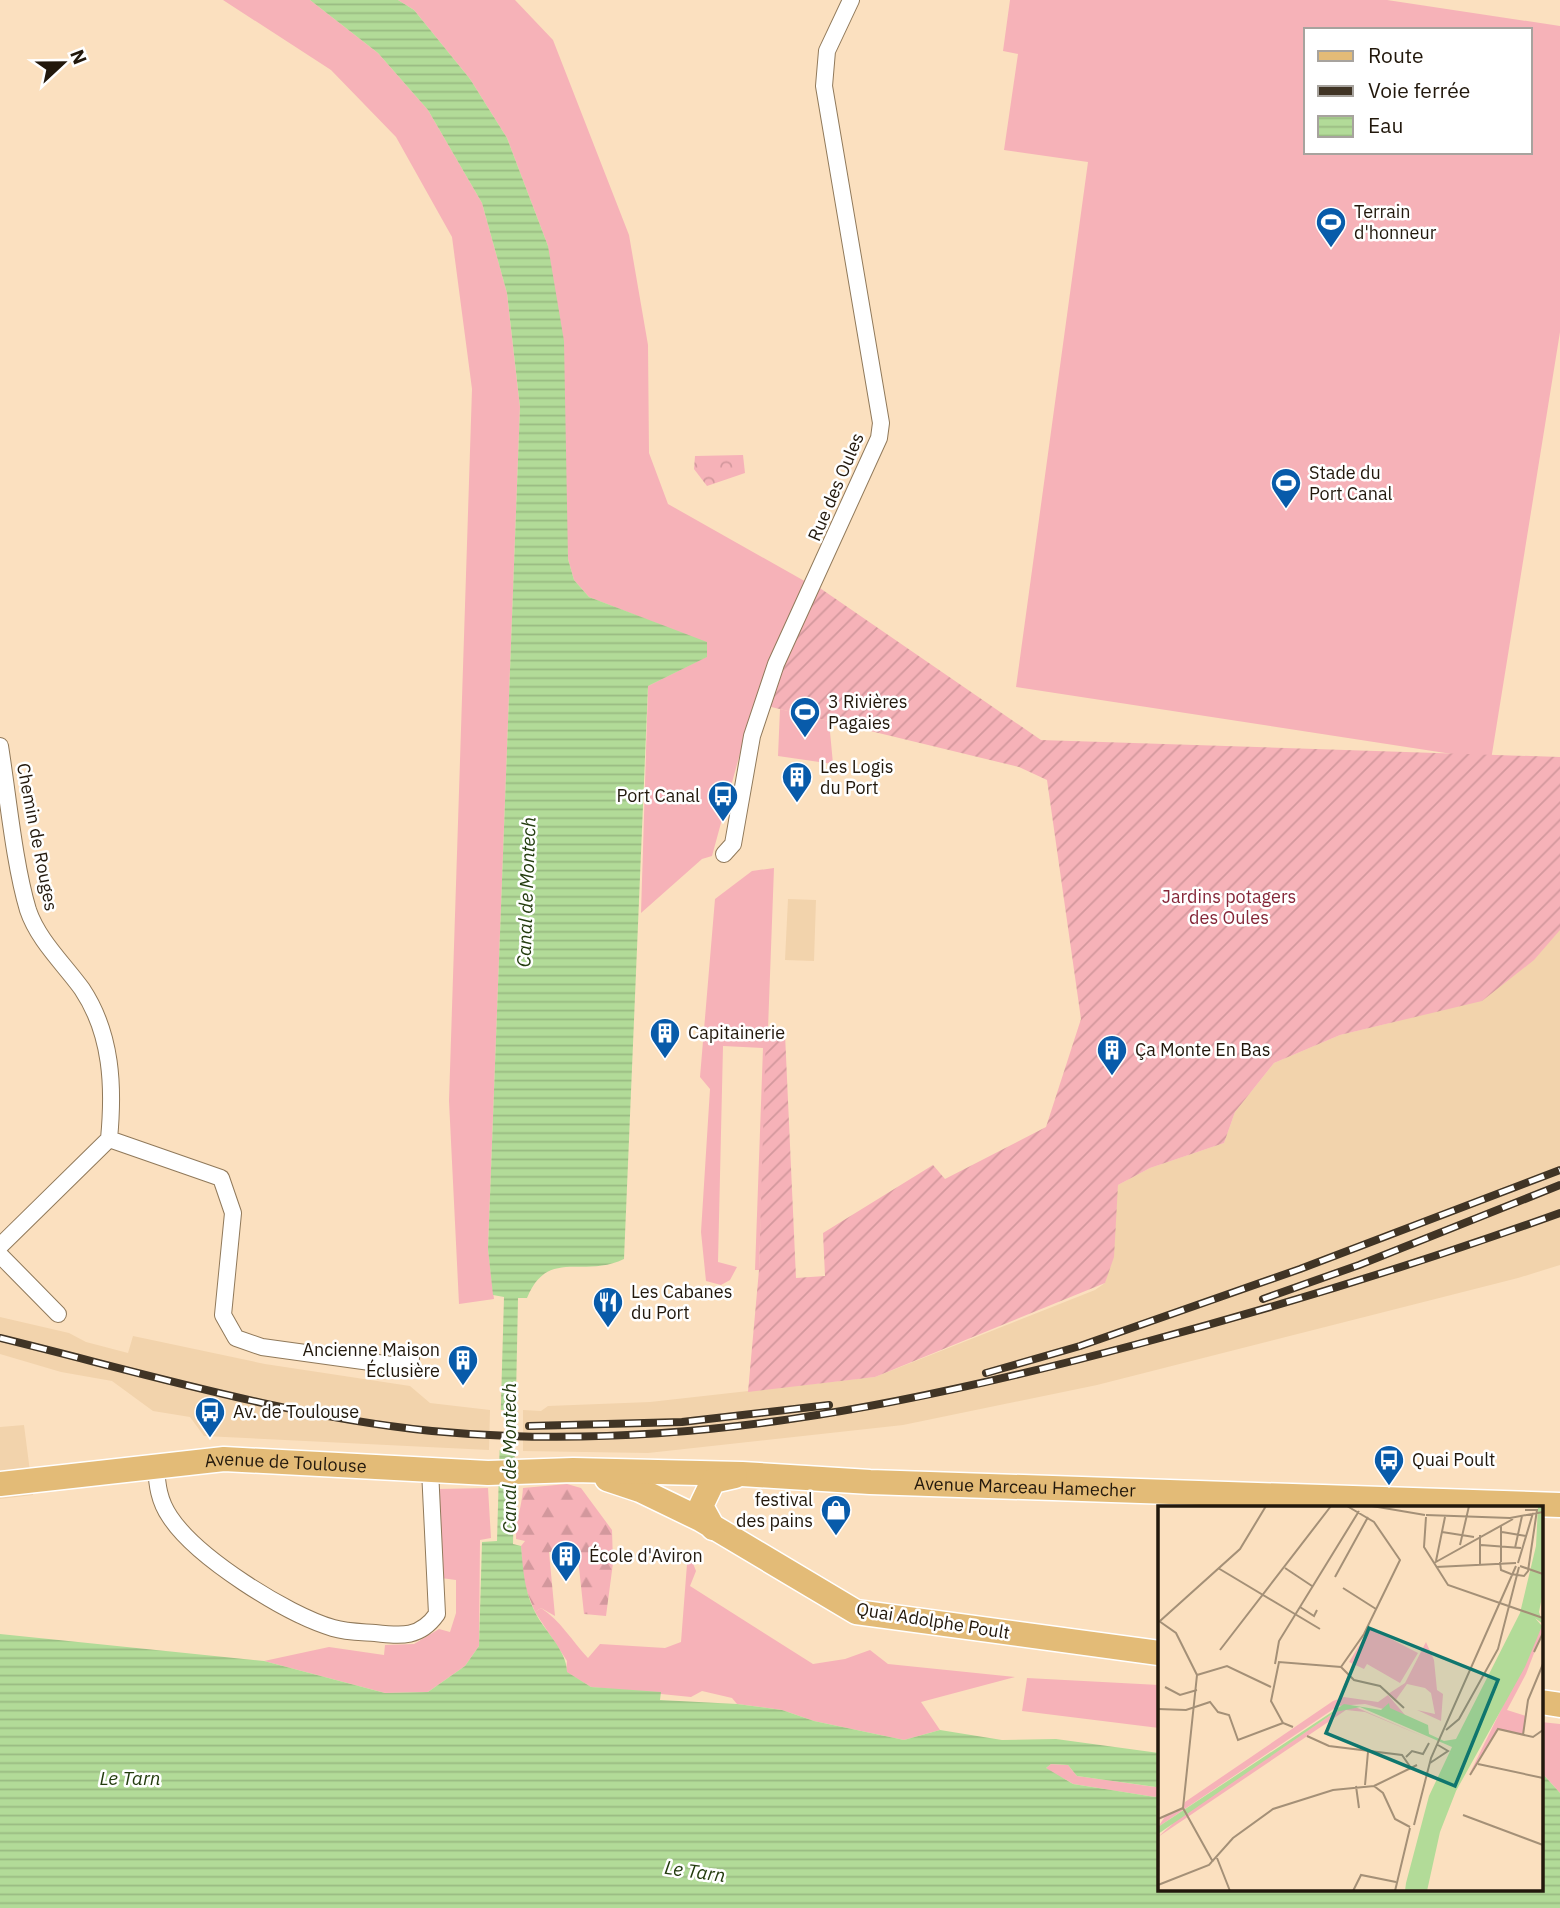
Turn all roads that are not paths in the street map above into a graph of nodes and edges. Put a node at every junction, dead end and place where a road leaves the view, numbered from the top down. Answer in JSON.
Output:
{"nodes":[{"id":1,"x":851,"y":0,"type":"edge"},
{"id":2,"x":0,"y":746,"type":"edge"},
{"id":3,"x":724,"y":854,"type":"dead end"},
{"id":4,"x":109,"y":1139,"type":"junction"},
{"id":5,"x":0,"y":1246,"type":"edge"},
{"id":6,"x":0,"y":1255,"type":"edge"},
{"id":7,"x":58,"y":1314,"type":"dead end"},
{"id":8,"x":411,"y":1359,"type":"dead end"},
{"id":9,"x":156,"y":1466,"type":"junction"},
{"id":10,"x":430,"y":1470,"type":"junction"},
{"id":11,"x":573,"y":1470,"type":"junction"},
{"id":12,"x":742,"y":1474,"type":"junction"},
{"id":13,"x":0,"y":1484,"type":"edge"},
{"id":14,"x":1283,"y":1502,"type":"edge"},
{"id":15,"x":1560,"y":1505,"type":"edge"},
{"id":16,"x":713,"y":1528,"type":"junction"},
{"id":17,"x":1158,"y":1653,"type":"edge"},
{"id":18,"x":1542,"y":1702,"type":"edge"},
{"id":19,"x":1560,"y":1705,"type":"edge"}],
"edges":[{"from":1,"to":3,"type":"street","name":"Rue des Oules"},
{"from":2,"to":4,"type":"street","name":"Chemin de Rouges"},
{"from":4,"to":5,"type":"street"},
{"from":4,"to":8,"type":"street"},
{"from":6,"to":7,"type":"street"},
{"from":9,"to":10,"type":"main road","name":"Avenue de Toulouse"},
{"from":9,"to":10,"type":"street"},
{"from":9,"to":13,"type":"main road","name":"Avenue de Toulouse"},
{"from":10,"to":11,"type":"main road","name":"Avenue de Toulouse"},
{"from":11,"to":12,"type":"main road","name":"Avenue Marceau Hamecher"},
{"from":11,"to":16,"type":"main road","name":"Quai Adolphe Poult"},
{"from":12,"to":14,"type":"main road","name":"Avenue Marceau Hamecher"},
{"from":12,"to":16,"type":"main road","name":"Avenue Marceau Hamecher"},
{"from":14,"to":15,"type":"main road","name":"Avenue Marceau Hamecher"},
{"from":16,"to":17,"type":"main road","name":"Quai Adolphe Poult"},
{"from":18,"to":19,"type":"main road"}]}
